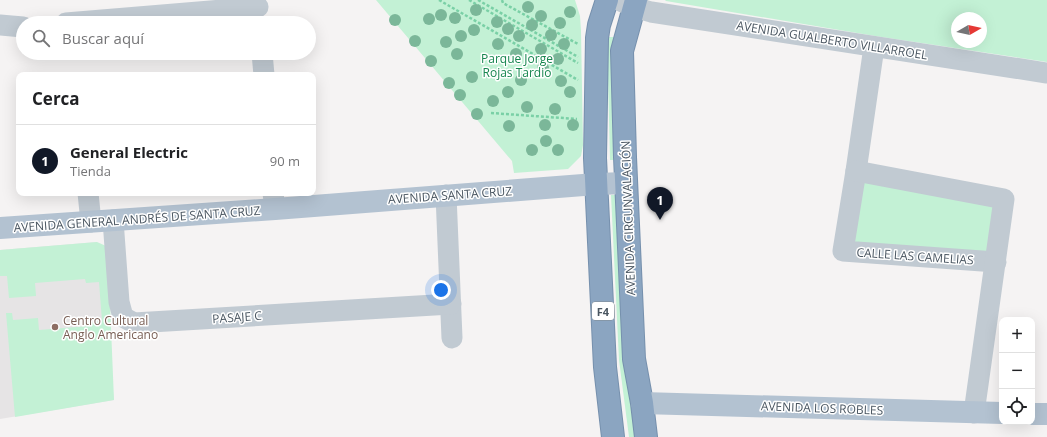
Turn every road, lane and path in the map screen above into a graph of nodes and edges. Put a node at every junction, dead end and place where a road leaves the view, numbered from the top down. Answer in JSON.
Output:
{"nodes":[{"id":1,"x":439,"y":0,"type":"edge"},
{"id":2,"x":469,"y":0,"type":"edge"},
{"id":3,"x":477,"y":0,"type":"edge"},
{"id":4,"x":502,"y":0,"type":"edge"},
{"id":5,"x":607,"y":0,"type":"edge"},
{"id":6,"x":629,"y":2,"type":"edge"},
{"id":7,"x":477,"y":5,"type":"junction"},
{"id":8,"x":259,"y":10,"type":"edge"},
{"id":9,"x":170,"y":16,"type":"edge"},
{"id":10,"x":0,"y":25,"type":"edge"},
{"id":11,"x":16,"y":26,"type":"edge"},
{"id":12,"x":578,"y":44,"type":"dead end"},
{"id":13,"x":874,"y":46,"type":"junction"},
{"id":14,"x":578,"y":57,"type":"dead end"},
{"id":15,"x":263,"y":60,"type":"edge"},
{"id":16,"x":578,"y":63,"type":"dead end"},
{"id":17,"x":264,"y":72,"type":"edge"},
{"id":18,"x":1047,"y":73,"type":"edge"},
{"id":19,"x":578,"y":80,"type":"dead end"},
{"id":20,"x":491,"y":113,"type":"dead end"},
{"id":21,"x":578,"y":120,"type":"dead end"},
{"id":22,"x":856,"y":171,"type":"junction"},
{"id":23,"x":626,"y":183,"type":"junction"},
{"id":24,"x":596,"y":184,"type":"junction"},
{"id":25,"x":446,"y":195,"type":"junction"},
{"id":26,"x":88,"y":196,"type":"edge"},
{"id":27,"x":274,"y":201,"type":"edge"},
{"id":28,"x":113,"y":220,"type":"junction"},
{"id":29,"x":91,"y":222,"type":"junction"},
{"id":30,"x":0,"y":228,"type":"edge"},
{"id":31,"x":996,"y":262,"type":"junction"},
{"id":32,"x":451,"y":304,"type":"junction"},
{"id":33,"x":452,"y":338,"type":"dead end"},
{"id":34,"x":642,"y":403,"type":"junction"},
{"id":35,"x":974,"y":412,"type":"junction"},
{"id":36,"x":999,"y":413,"type":"edge"},
{"id":37,"x":1035,"y":414,"type":"edge"},
{"id":38,"x":1047,"y":414,"type":"edge"},
{"id":39,"x":613,"y":437,"type":"edge"},
{"id":40,"x":646,"y":437,"type":"edge"}],
"edges":[{"from":1,"to":19,"type":"path"},
{"from":2,"to":7,"type":"path"},
{"from":3,"to":7,"type":"path"},
{"from":3,"to":14,"type":"path"},
{"from":4,"to":12,"type":"path"},
{"from":5,"to":24,"type":"highway","number":"F4"},
{"from":6,"to":13,"type":"street","name":"AVENIDA GUALBERTO VILLARROEL"},
{"from":6,"to":23,"type":"highway","name":"AVENIDA CIRCUNVALACIÓN","number":"F4"},
{"from":7,"to":16,"type":"path"},
{"from":8,"to":9,"type":"street"},
{"from":10,"to":11,"type":"street"},
{"from":13,"to":18,"type":"street","name":"AVENIDA GUALBERTO VILLARROEL"},
{"from":13,"to":22,"type":"street","name":"CALLE LAS CAMELIAS"},
{"from":15,"to":17,"type":"street"},
{"from":20,"to":21,"type":"path"},
{"from":22,"to":31,"type":"street"},
{"from":22,"to":31,"type":"street","name":"CALLE LAS CAMELIAS"},
{"from":23,"to":24,"type":"main road","name":"AVENIDA SANTA CRUZ"},
{"from":23,"to":34,"type":"highway","name":"AVENIDA CIRCUNVALACIÓN","number":"F4"},
{"from":24,"to":25,"type":"main road","name":"AVENIDA SANTA CRUZ"},
{"from":24,"to":39,"type":"highway","number":"F4"},
{"from":25,"to":27,"type":"main road","name":"AVENIDA SANTA CRUZ"},
{"from":25,"to":32,"type":"street"},
{"from":26,"to":29,"type":"street"},
{"from":27,"to":28,"type":"main road","name":"AVENIDA GENERAL ANDRÉS DE SANTA CRUZ"},
{"from":28,"to":29,"type":"main road","name":"AVENIDA GENERAL ANDRÉS DE SANTA CRUZ"},
{"from":28,"to":32,"type":"street","name":"PASAJE C"},
{"from":29,"to":30,"type":"main road","name":"AVENIDA GENERAL ANDRÉS DE SANTA CRUZ"},
{"from":31,"to":35,"type":"street"},
{"from":32,"to":33,"type":"street"},
{"from":34,"to":35,"type":"main road","name":"AVENIDA LOS ROBLES"},
{"from":34,"to":40,"type":"highway","name":"AVENIDA CIRCUNVALACIÓN","number":"F4"},
{"from":35,"to":36,"type":"main road","name":"AVENIDA LOS ROBLES"},
{"from":37,"to":38,"type":"main road"}]}
